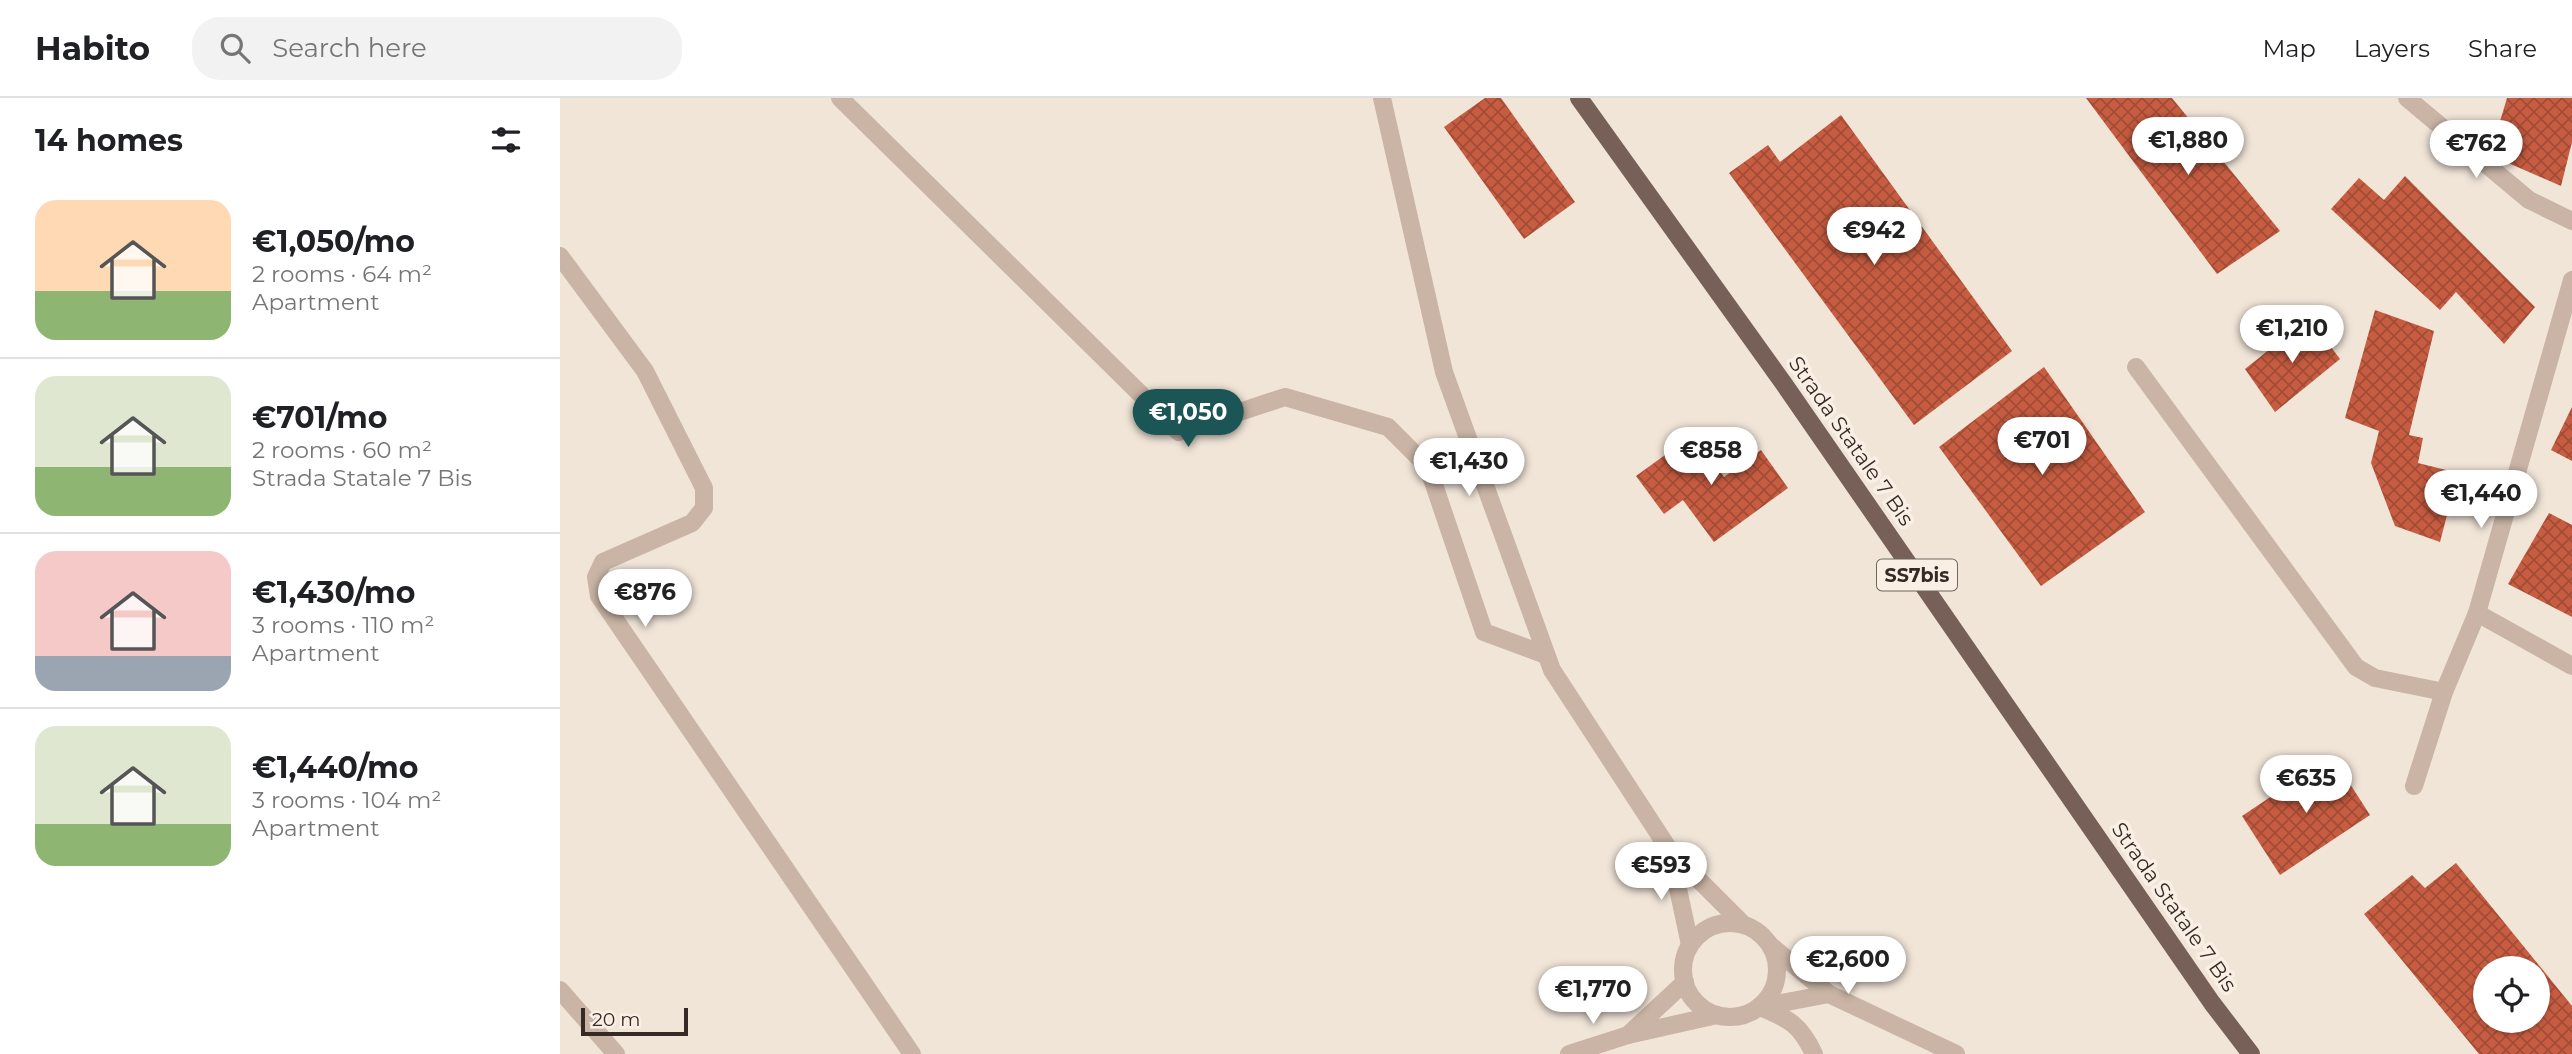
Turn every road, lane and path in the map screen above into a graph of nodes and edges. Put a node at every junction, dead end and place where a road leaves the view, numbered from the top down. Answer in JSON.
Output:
{"nodes":[{"id":1,"x":840,"y":98,"type":"edge"},
{"id":2,"x":1382,"y":98,"type":"edge"},
{"id":3,"x":1579,"y":98,"type":"edge"},
{"id":4,"x":2407,"y":98,"type":"edge"},
{"id":5,"x":2572,"y":221,"type":"edge"},
{"id":6,"x":560,"y":256,"type":"edge"},
{"id":7,"x":2572,"y":280,"type":"edge"},
{"id":8,"x":2136,"y":367,"type":"dead end"},
{"id":9,"x":2477,"y":613,"type":"junction"},
{"id":10,"x":1546,"y":655,"type":"junction"},
{"id":11,"x":2572,"y":666,"type":"edge"},
{"id":12,"x":2444,"y":692,"type":"junction"},
{"id":13,"x":2414,"y":786,"type":"dead end"},
{"id":14,"x":1670,"y":851,"type":"junction"},
{"id":15,"x":1744,"y":924,"type":"junction"},
{"id":16,"x":1690,"y":945,"type":"junction"},
{"id":17,"x":1771,"y":946,"type":"junction"},
{"id":18,"x":1685,"y":982,"type":"junction"},
{"id":19,"x":560,"y":990,"type":"edge"},
{"id":20,"x":1829,"y":994,"type":"junction"},
{"id":21,"x":1759,"y":1007,"type":"junction"},
{"id":22,"x":1717,"y":1015,"type":"junction"},
{"id":23,"x":1628,"y":1035,"type":"junction"},
{"id":24,"x":616,"y":1054,"type":"edge"},
{"id":25,"x":912,"y":1054,"type":"edge"},
{"id":26,"x":1569,"y":1054,"type":"edge"},
{"id":27,"x":1814,"y":1054,"type":"edge"},
{"id":28,"x":1955,"y":1054,"type":"edge"},
{"id":29,"x":2251,"y":1054,"type":"edge"}],
"edges":[{"from":1,"to":10,"type":"street"},
{"from":2,"to":10,"type":"street"},
{"from":3,"to":29,"type":"main road","name":"Strada Statale 7 Bis","number":"SS7bis"},
{"from":4,"to":5,"type":"street"},
{"from":6,"to":25,"type":"street"},
{"from":7,"to":9,"type":"street"},
{"from":8,"to":12,"type":"street"},
{"from":9,"to":11,"type":"street"},
{"from":9,"to":12,"type":"street"},
{"from":10,"to":14,"type":"street"},
{"from":12,"to":13,"type":"street"},
{"from":14,"to":15,"type":"street"},
{"from":14,"to":16,"type":"street"},
{"from":15,"to":16,"type":"street"},
{"from":15,"to":17,"type":"street"},
{"from":16,"to":18,"type":"street"},
{"from":17,"to":20,"type":"street"},
{"from":17,"to":21,"type":"street"},
{"from":18,"to":22,"type":"street"},
{"from":18,"to":23,"type":"street"},
{"from":19,"to":24,"type":"street"},
{"from":20,"to":21,"type":"street"},
{"from":20,"to":28,"type":"street"},
{"from":21,"to":22,"type":"street"},
{"from":21,"to":27,"type":"street"},
{"from":22,"to":23,"type":"street"},
{"from":23,"to":26,"type":"street"}]}
